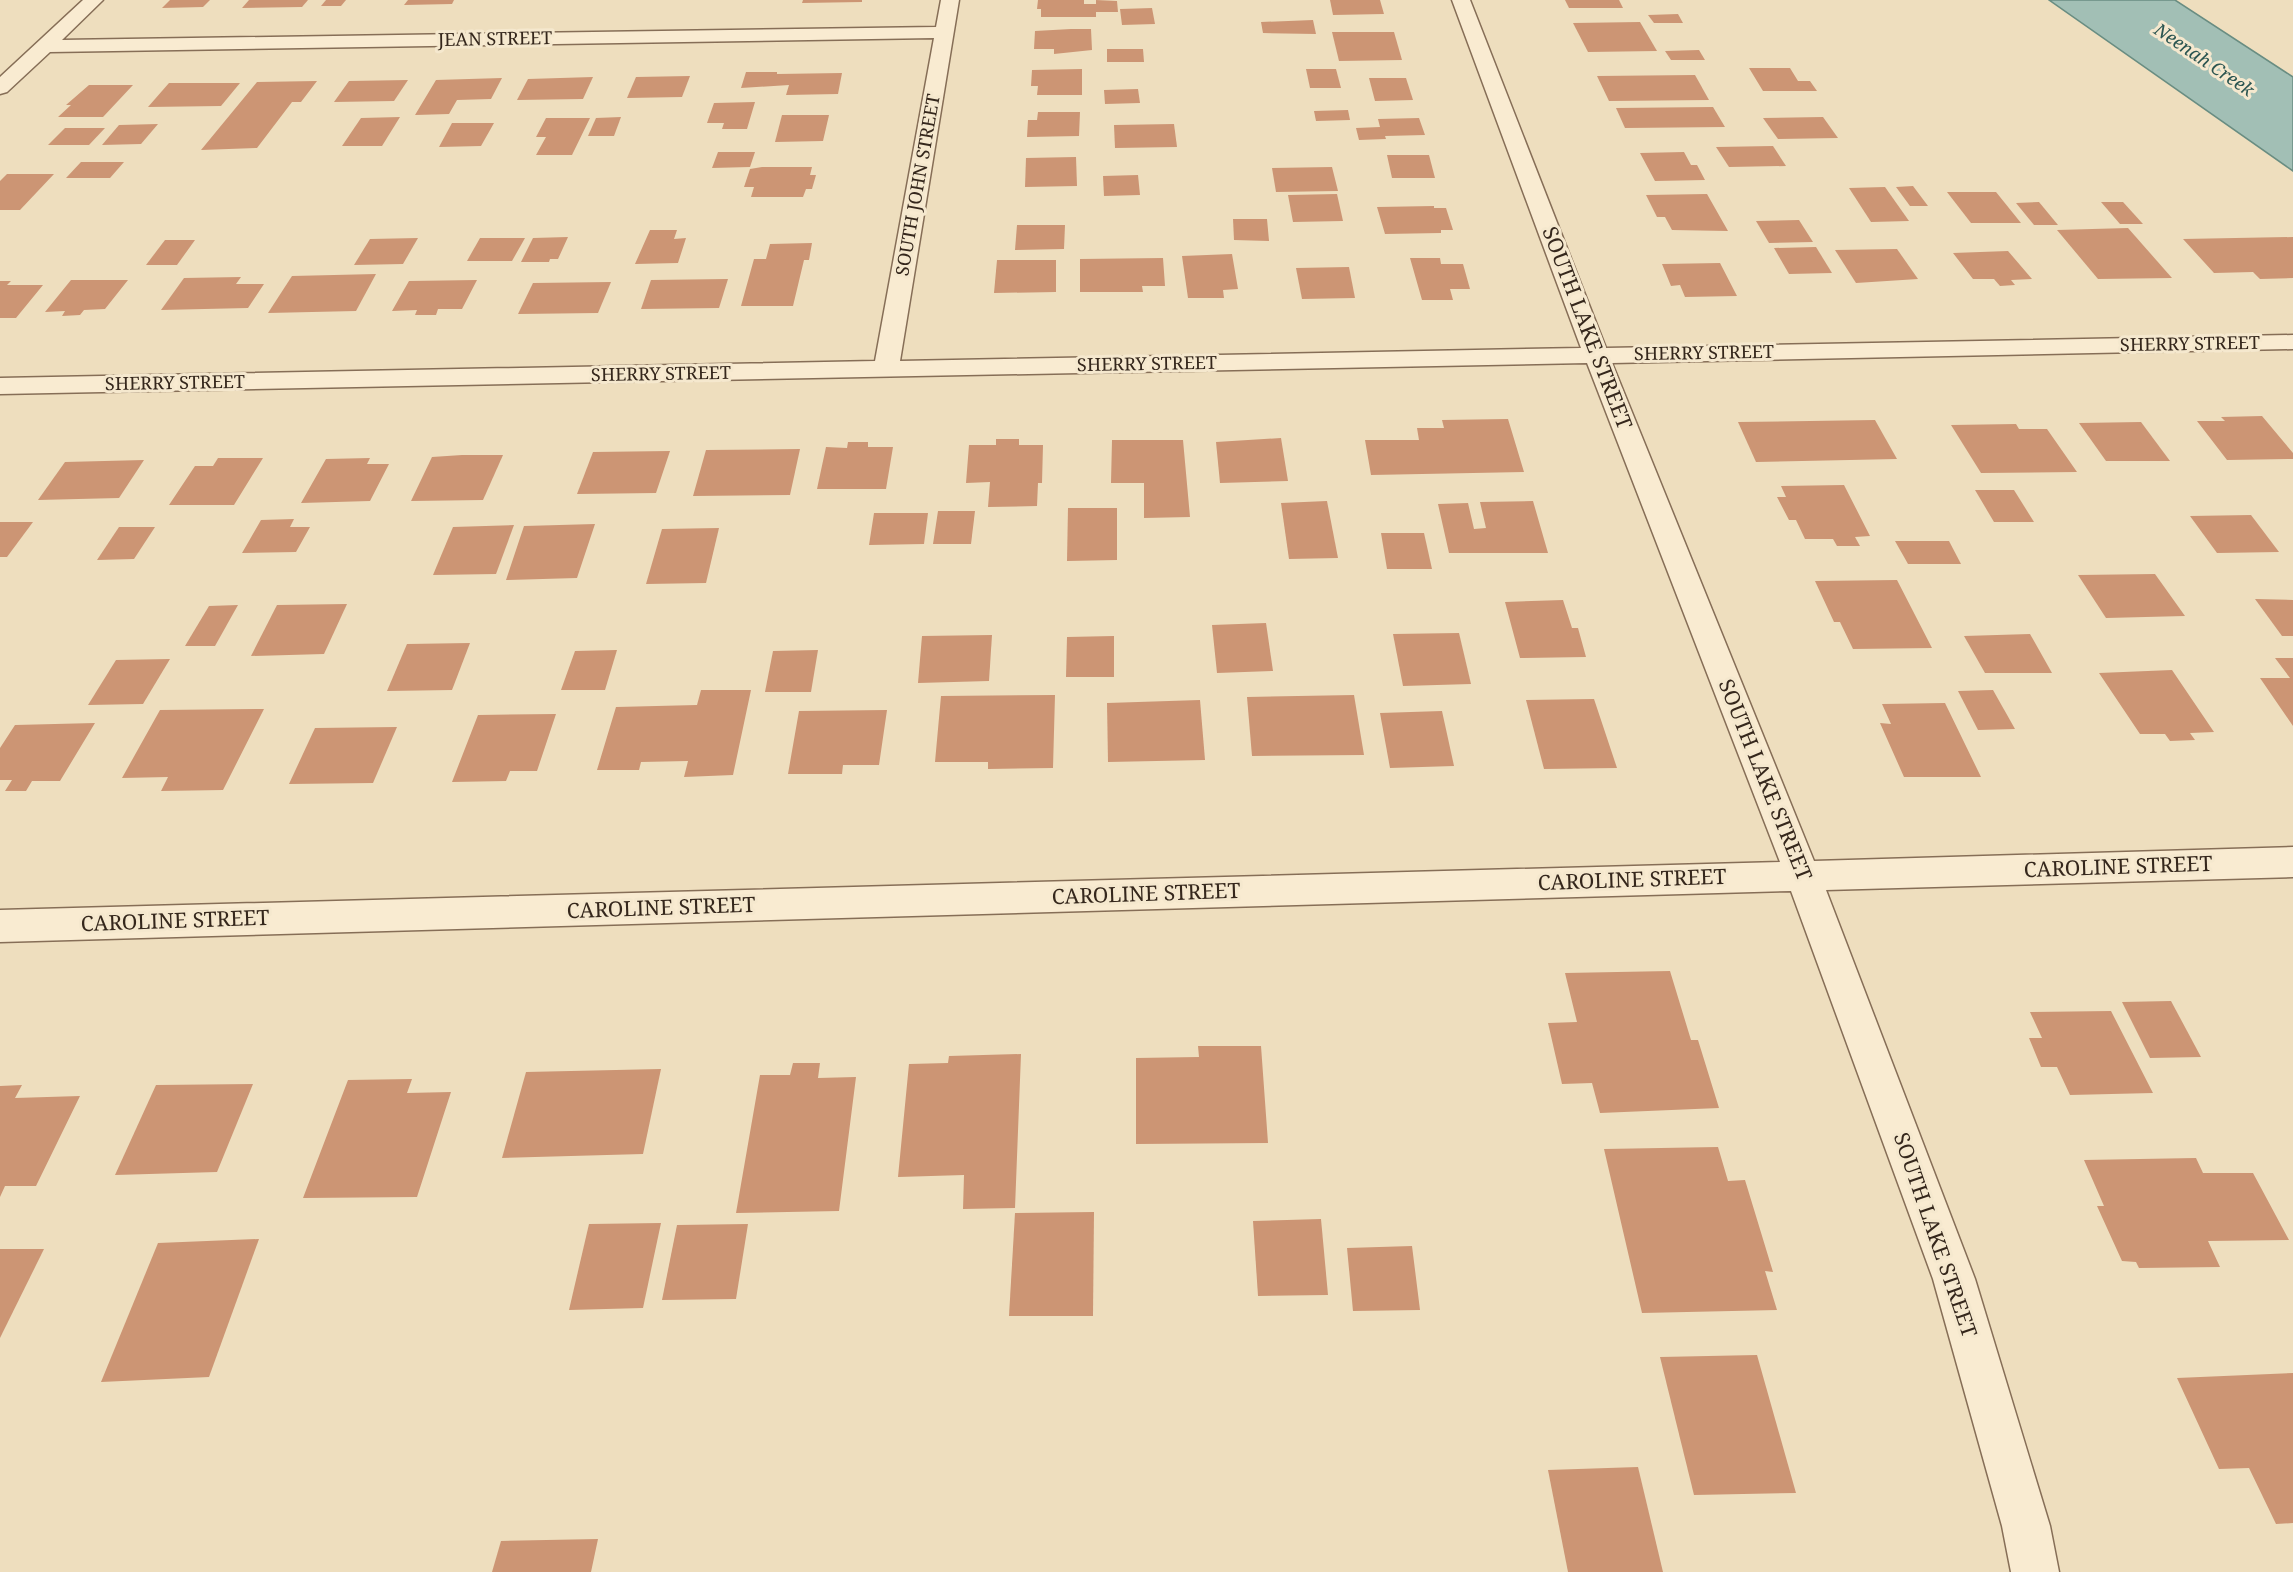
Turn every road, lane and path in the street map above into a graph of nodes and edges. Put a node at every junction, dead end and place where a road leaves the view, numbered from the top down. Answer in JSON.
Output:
{"nodes":[{"id":1,"x":94,"y":0,"type":"edge"},
{"id":2,"x":950,"y":0,"type":"edge"},
{"id":3,"x":1461,"y":0,"type":"edge"},
{"id":4,"x":945,"y":32,"type":"junction"},
{"id":5,"x":45,"y":46,"type":"junction"},
{"id":6,"x":0,"y":88,"type":"edge"},
{"id":7,"x":2293,"y":342,"type":"edge"},
{"id":8,"x":1596,"y":355,"type":"junction"},
{"id":9,"x":886,"y":370,"type":"junction"},
{"id":10,"x":0,"y":386,"type":"edge"},
{"id":11,"x":2293,"y":862,"type":"edge"},
{"id":12,"x":1803,"y":875,"type":"junction"},
{"id":13,"x":0,"y":926,"type":"edge"},
{"id":14,"x":2035,"y":1572,"type":"edge"}],
"edges":[{"from":1,"to":5,"type":"street"},
{"from":2,"to":4,"type":"street","name":"SOUTH JOHN STREET"},
{"from":3,"to":8,"type":"street","name":"SOUTH LAKE STREET"},
{"from":4,"to":5,"type":"street","name":"JEAN STREET"},
{"from":4,"to":9,"type":"street","name":"SOUTH JOHN STREET"},
{"from":5,"to":6,"type":"street"},
{"from":7,"to":8,"type":"street","name":"SHERRY STREET"},
{"from":8,"to":9,"type":"street","name":"SHERRY STREET"},
{"from":8,"to":12,"type":"street","name":"SOUTH LAKE STREET"},
{"from":9,"to":10,"type":"street","name":"SHERRY STREET"},
{"from":11,"to":12,"type":"street","name":"CAROLINE STREET"},
{"from":12,"to":13,"type":"street","name":"CAROLINE STREET"},
{"from":12,"to":14,"type":"street","name":"SOUTH LAKE STREET"}]}
